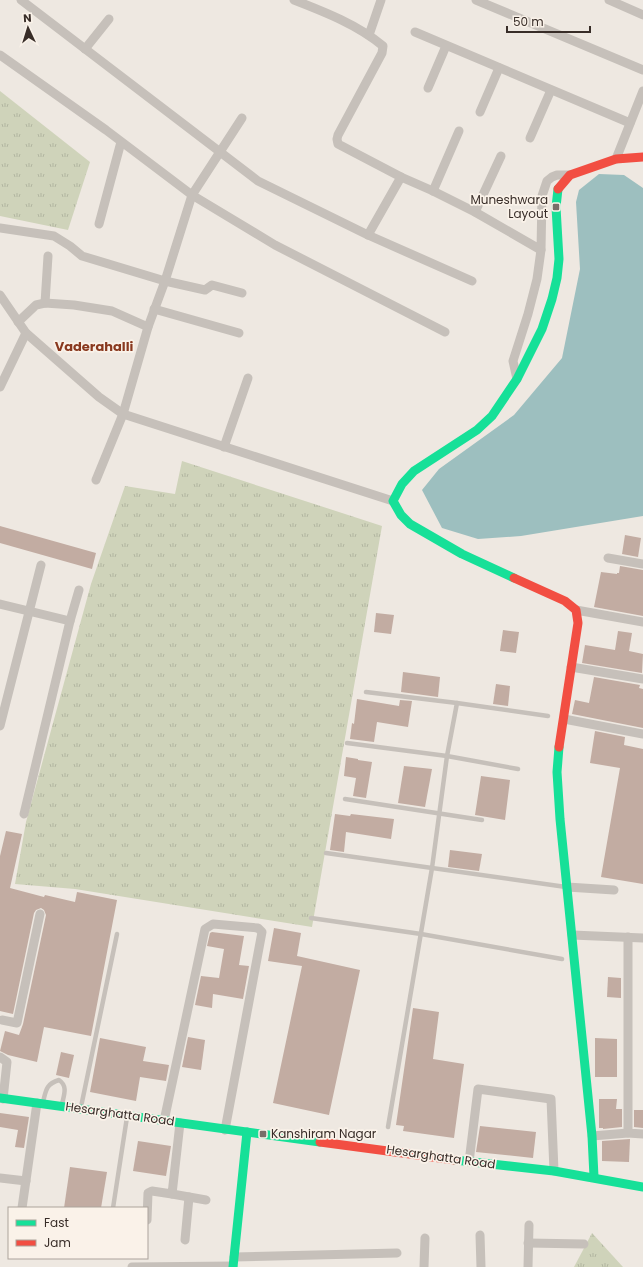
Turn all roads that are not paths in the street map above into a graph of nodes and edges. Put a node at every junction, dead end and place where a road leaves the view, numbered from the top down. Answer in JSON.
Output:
{"nodes":[{"id":1,"x":21,"y":0,"type":"edge"},
{"id":2,"x":294,"y":0,"type":"edge"},
{"id":3,"x":381,"y":0,"type":"edge"},
{"id":4,"x":476,"y":0,"type":"edge"},
{"id":5,"x":609,"y":0,"type":"edge"},
{"id":6,"x":316,"y":4,"type":"edge"},
{"id":7,"x":643,"y":15,"type":"edge"},
{"id":8,"x":109,"y":19,"type":"dead end"},
{"id":9,"x":415,"y":32,"type":"dead end"},
{"id":10,"x":369,"y":35,"type":"junction"},
{"id":11,"x":446,"y":46,"type":"junction"},
{"id":12,"x":85,"y":49,"type":"junction"},
{"id":13,"x":0,"y":55,"type":"edge"},
{"id":14,"x":499,"y":68,"type":"junction"},
{"id":15,"x":643,"y":70,"type":"edge"},
{"id":16,"x":428,"y":88,"type":"dead end"},
{"id":17,"x":551,"y":90,"type":"junction"},
{"id":18,"x":643,"y":91,"type":"edge"},
{"id":19,"x":480,"y":112,"type":"dead end"},
{"id":20,"x":242,"y":118,"type":"dead end"},
{"id":21,"x":630,"y":123,"type":"junction"},
{"id":22,"x":459,"y":131,"type":"dead end"},
{"id":23,"x":530,"y":138,"type":"dead end"},
{"id":24,"x":121,"y":142,"type":"junction"},
{"id":25,"x":220,"y":152,"type":"junction"},
{"id":26,"x":501,"y":156,"type":"dead end"},
{"id":27,"x":643,"y":157,"type":"edge"},
{"id":28,"x":616,"y":159,"type":"junction"},
{"id":29,"x":570,"y":175,"type":"junction"},
{"id":30,"x":401,"y":177,"type":"junction"},
{"id":31,"x":433,"y":191,"type":"junction"},
{"id":32,"x":192,"y":195,"type":"junction"},
{"id":33,"x":476,"y":212,"type":"junction"},
{"id":34,"x":99,"y":224,"type":"dead end"},
{"id":35,"x":0,"y":228,"type":"edge"},
{"id":36,"x":368,"y":235,"type":"junction"},
{"id":37,"x":541,"y":250,"type":"junction"},
{"id":38,"x":48,"y":256,"type":"dead end"},
{"id":39,"x":165,"y":281,"type":"junction"},
{"id":40,"x":472,"y":281,"type":"dead end"},
{"id":41,"x":242,"y":293,"type":"dead end"},
{"id":42,"x":0,"y":295,"type":"edge"},
{"id":43,"x":45,"y":303,"type":"junction"},
{"id":44,"x":154,"y":309,"type":"junction"},
{"id":45,"x":18,"y":322,"type":"junction"},
{"id":46,"x":148,"y":327,"type":"junction"},
{"id":47,"x":445,"y":332,"type":"dead end"},
{"id":48,"x":239,"y":333,"type":"dead end"},
{"id":49,"x":26,"y":334,"type":"junction"},
{"id":50,"x":248,"y":378,"type":"dead end"},
{"id":51,"x":516,"y":379,"type":"junction"},
{"id":52,"x":0,"y":387,"type":"edge"},
{"id":53,"x":123,"y":414,"type":"junction"},
{"id":54,"x":224,"y":447,"type":"junction"},
{"id":55,"x":96,"y":480,"type":"dead end"},
{"id":56,"x":393,"y":501,"type":"junction"},
{"id":57,"x":608,"y":558,"type":"dead end"},
{"id":58,"x":643,"y":564,"type":"edge"},
{"id":59,"x":41,"y":565,"type":"dead end"},
{"id":60,"x":79,"y":590,"type":"dead end"},
{"id":61,"x":0,"y":604,"type":"edge"},
{"id":62,"x":576,"y":610,"type":"junction"},
{"id":63,"x":29,"y":611,"type":"junction"},
{"id":64,"x":70,"y":621,"type":"junction"},
{"id":65,"x":643,"y":622,"type":"edge"},
{"id":66,"x":571,"y":667,"type":"junction"},
{"id":67,"x":643,"y":679,"type":"edge"},
{"id":68,"x":366,"y":692,"type":"dead end"},
{"id":69,"x":457,"y":703,"type":"junction"},
{"id":70,"x":548,"y":716,"type":"dead end"},
{"id":71,"x":564,"y":719,"type":"junction"},
{"id":72,"x":0,"y":726,"type":"edge"},
{"id":73,"x":643,"y":734,"type":"edge"},
{"id":74,"x":347,"y":743,"type":"dead end"},
{"id":75,"x":447,"y":756,"type":"junction"},
{"id":76,"x":518,"y":769,"type":"dead end"},
{"id":77,"x":345,"y":799,"type":"dead end"},
{"id":78,"x":439,"y":813,"type":"junction"},
{"id":79,"x":24,"y":814,"type":"dead end"},
{"id":80,"x":482,"y":820,"type":"dead end"},
{"id":81,"x":326,"y":853,"type":"dead end"},
{"id":82,"x":432,"y":868,"type":"junction"},
{"id":83,"x":567,"y":887,"type":"junction"},
{"id":84,"x":614,"y":890,"type":"dead end"},
{"id":85,"x":40,"y":914,"type":"dead end"},
{"id":86,"x":311,"y":918,"type":"dead end"},
{"id":87,"x":117,"y":934,"type":"dead end"},
{"id":88,"x":421,"y":934,"type":"junction"},
{"id":89,"x":572,"y":935,"type":"junction"},
{"id":90,"x":628,"y":937,"type":"junction"},
{"id":91,"x":643,"y":938,"type":"edge"},
{"id":92,"x":562,"y":959,"type":"dead end"},
{"id":93,"x":1,"y":1023,"type":"edge"},
{"id":94,"x":0,"y":1057,"type":"edge"},
{"id":95,"x":2,"y":1098,"type":"edge"},
{"id":96,"x":40,"y":1103,"type":"junction"},
{"id":97,"x":62,"y":1106,"type":"junction"},
{"id":98,"x":80,"y":1109,"type":"junction"},
{"id":99,"x":128,"y":1115,"type":"junction"},
{"id":100,"x":164,"y":1121,"type":"junction"},
{"id":101,"x":180,"y":1123,"type":"junction"},
{"id":102,"x":388,"y":1127,"type":"dead end"},
{"id":103,"x":225,"y":1130,"type":"junction"},
{"id":104,"x":247,"y":1132,"type":"junction"},
{"id":105,"x":628,"y":1133,"type":"junction"},
{"id":106,"x":643,"y":1134,"type":"edge"},
{"id":107,"x":592,"y":1136,"type":"junction"},
{"id":108,"x":469,"y":1162,"type":"junction"},
{"id":109,"x":554,"y":1171,"type":"junction"},
{"id":110,"x":594,"y":1177,"type":"junction"},
{"id":111,"x":0,"y":1178,"type":"edge"},
{"id":112,"x":26,"y":1181,"type":"junction"},
{"id":113,"x":643,"y":1186,"type":"edge"},
{"id":114,"x":172,"y":1194,"type":"junction"},
{"id":115,"x":189,"y":1197,"type":"junction"},
{"id":116,"x":206,"y":1200,"type":"dead end"},
{"id":117,"x":22,"y":1207,"type":"edge"},
{"id":118,"x":113,"y":1207,"type":"edge"},
{"id":119,"x":147,"y":1207,"type":"edge"},
{"id":120,"x":529,"y":1225,"type":"dead end"},
{"id":121,"x":480,"y":1235,"type":"dead end"},
{"id":122,"x":425,"y":1238,"type":"dead end"},
{"id":123,"x":185,"y":1240,"type":"dead end"},
{"id":124,"x":528,"y":1243,"type":"junction"},
{"id":125,"x":584,"y":1244,"type":"dead end"},
{"id":126,"x":397,"y":1253,"type":"dead end"},
{"id":127,"x":145,"y":1262,"type":"edge"},
{"id":128,"x":233,"y":1263,"type":"edge"},
{"id":129,"x":132,"y":1267,"type":"edge"},
{"id":130,"x":424,"y":1267,"type":"edge"},
{"id":131,"x":481,"y":1267,"type":"edge"},
{"id":132,"x":528,"y":1267,"type":"edge"}],
"edges":[{"from":1,"to":12,"type":"street"},
{"from":2,"to":6,"type":"street"},
{"from":3,"to":10,"type":"street"},
{"from":4,"to":15,"type":"street"},
{"from":5,"to":7,"type":"street"},
{"from":6,"to":10,"type":"street"},
{"from":8,"to":12,"type":"street"},
{"from":9,"to":11,"type":"street"},
{"from":10,"to":30,"type":"street"},
{"from":11,"to":14,"type":"street"},
{"from":11,"to":16,"type":"street"},
{"from":12,"to":25,"type":"street"},
{"from":13,"to":24,"type":"street"},
{"from":14,"to":17,"type":"street"},
{"from":14,"to":19,"type":"street"},
{"from":17,"to":21,"type":"street"},
{"from":17,"to":23,"type":"street"},
{"from":18,"to":21,"type":"street"},
{"from":20,"to":25,"type":"street"},
{"from":21,"to":28,"type":"street"},
{"from":22,"to":31,"type":"street"},
{"from":24,"to":32,"type":"street"},
{"from":24,"to":34,"type":"street"},
{"from":25,"to":32,"type":"street"},
{"from":25,"to":36,"type":"street"},
{"from":26,"to":33,"type":"street"},
{"from":27,"to":28,"type":"street"},
{"from":28,"to":29,"type":"street"},
{"from":29,"to":37,"type":"street"},
{"from":29,"to":51,"type":"street"},
{"from":30,"to":31,"type":"street"},
{"from":30,"to":36,"type":"street"},
{"from":31,"to":33,"type":"street"},
{"from":32,"to":39,"type":"street"},
{"from":32,"to":47,"type":"street"},
{"from":33,"to":37,"type":"street"},
{"from":35,"to":39,"type":"street"},
{"from":36,"to":40,"type":"street"},
{"from":37,"to":51,"type":"street"},
{"from":38,"to":43,"type":"street"},
{"from":39,"to":41,"type":"street"},
{"from":39,"to":44,"type":"street"},
{"from":42,"to":45,"type":"street"},
{"from":43,"to":45,"type":"street"},
{"from":43,"to":46,"type":"street"},
{"from":44,"to":46,"type":"street"},
{"from":44,"to":48,"type":"street"},
{"from":45,"to":49,"type":"street"},
{"from":46,"to":53,"type":"street"},
{"from":49,"to":52,"type":"street"},
{"from":49,"to":53,"type":"street"},
{"from":50,"to":54,"type":"street"},
{"from":51,"to":56,"type":"street"},
{"from":53,"to":54,"type":"street"},
{"from":53,"to":55,"type":"street"},
{"from":54,"to":56,"type":"street"},
{"from":56,"to":62,"type":"street"},
{"from":57,"to":58,"type":"street"},
{"from":59,"to":63,"type":"street"},
{"from":60,"to":64,"type":"street"},
{"from":61,"to":63,"type":"street"},
{"from":62,"to":65,"type":"street"},
{"from":62,"to":66,"type":"street"},
{"from":63,"to":64,"type":"street"},
{"from":63,"to":72,"type":"street"},
{"from":64,"to":79,"type":"street"},
{"from":66,"to":67,"type":"street"},
{"from":66,"to":71,"type":"street"},
{"from":68,"to":69,"type":"lane"},
{"from":69,"to":70,"type":"lane"},
{"from":69,"to":75,"type":"lane"},
{"from":71,"to":73,"type":"street"},
{"from":71,"to":83,"type":"street"},
{"from":74,"to":75,"type":"lane"},
{"from":75,"to":76,"type":"lane"},
{"from":75,"to":78,"type":"lane"},
{"from":77,"to":78,"type":"lane"},
{"from":78,"to":80,"type":"lane"},
{"from":78,"to":82,"type":"lane"},
{"from":81,"to":82,"type":"lane"},
{"from":82,"to":83,"type":"lane"},
{"from":82,"to":88,"type":"lane"},
{"from":83,"to":84,"type":"street"},
{"from":83,"to":89,"type":"street"},
{"from":85,"to":93,"type":"street"},
{"from":86,"to":88,"type":"lane"},
{"from":87,"to":98,"type":"lane"},
{"from":88,"to":92,"type":"lane"},
{"from":88,"to":102,"type":"lane"},
{"from":89,"to":90,"type":"street"},
{"from":89,"to":107,"type":"street"},
{"from":90,"to":91,"type":"street"},
{"from":90,"to":105,"type":"street"},
{"from":94,"to":95,"type":"street"},
{"from":95,"to":96,"type":"street","name":"Hesarghatta Road"},
{"from":96,"to":97,"type":"street","name":"Hesarghatta Road"},
{"from":96,"to":97,"type":"lane"},
{"from":96,"to":112,"type":"street"},
{"from":97,"to":98,"type":"street","name":"Hesarghatta Road"},
{"from":98,"to":99,"type":"street","name":"Hesarghatta Road"},
{"from":99,"to":100,"type":"street","name":"Hesarghatta Road"},
{"from":99,"to":118,"type":"lane"},
{"from":100,"to":101,"type":"street","name":"Hesarghatta Road"},
{"from":100,"to":103,"type":"street"},
{"from":101,"to":103,"type":"street","name":"Hesarghatta Road"},
{"from":101,"to":114,"type":"street"},
{"from":103,"to":104,"type":"street","name":"Hesarghatta Road"},
{"from":104,"to":108,"type":"street","name":"Hesarghatta Road"},
{"from":104,"to":128,"type":"street"},
{"from":105,"to":106,"type":"street"},
{"from":105,"to":107,"type":"street"},
{"from":107,"to":110,"type":"street"},
{"from":108,"to":109,"type":"street","name":"Hesarghatta Road"},
{"from":108,"to":109,"type":"street"},
{"from":109,"to":110,"type":"street","name":"Hesarghatta Road"},
{"from":110,"to":113,"type":"street","name":"Hesarghatta Road"},
{"from":111,"to":112,"type":"street"},
{"from":112,"to":117,"type":"street"},
{"from":114,"to":115,"type":"street"},
{"from":114,"to":119,"type":"street"},
{"from":115,"to":116,"type":"street"},
{"from":115,"to":123,"type":"street"},
{"from":120,"to":124,"type":"street"},
{"from":121,"to":131,"type":"street"},
{"from":122,"to":130,"type":"street"},
{"from":124,"to":125,"type":"street"},
{"from":124,"to":132,"type":"street"},
{"from":126,"to":128,"type":"street"},
{"from":127,"to":128,"type":"street"},
{"from":127,"to":129,"type":"street"}]}
